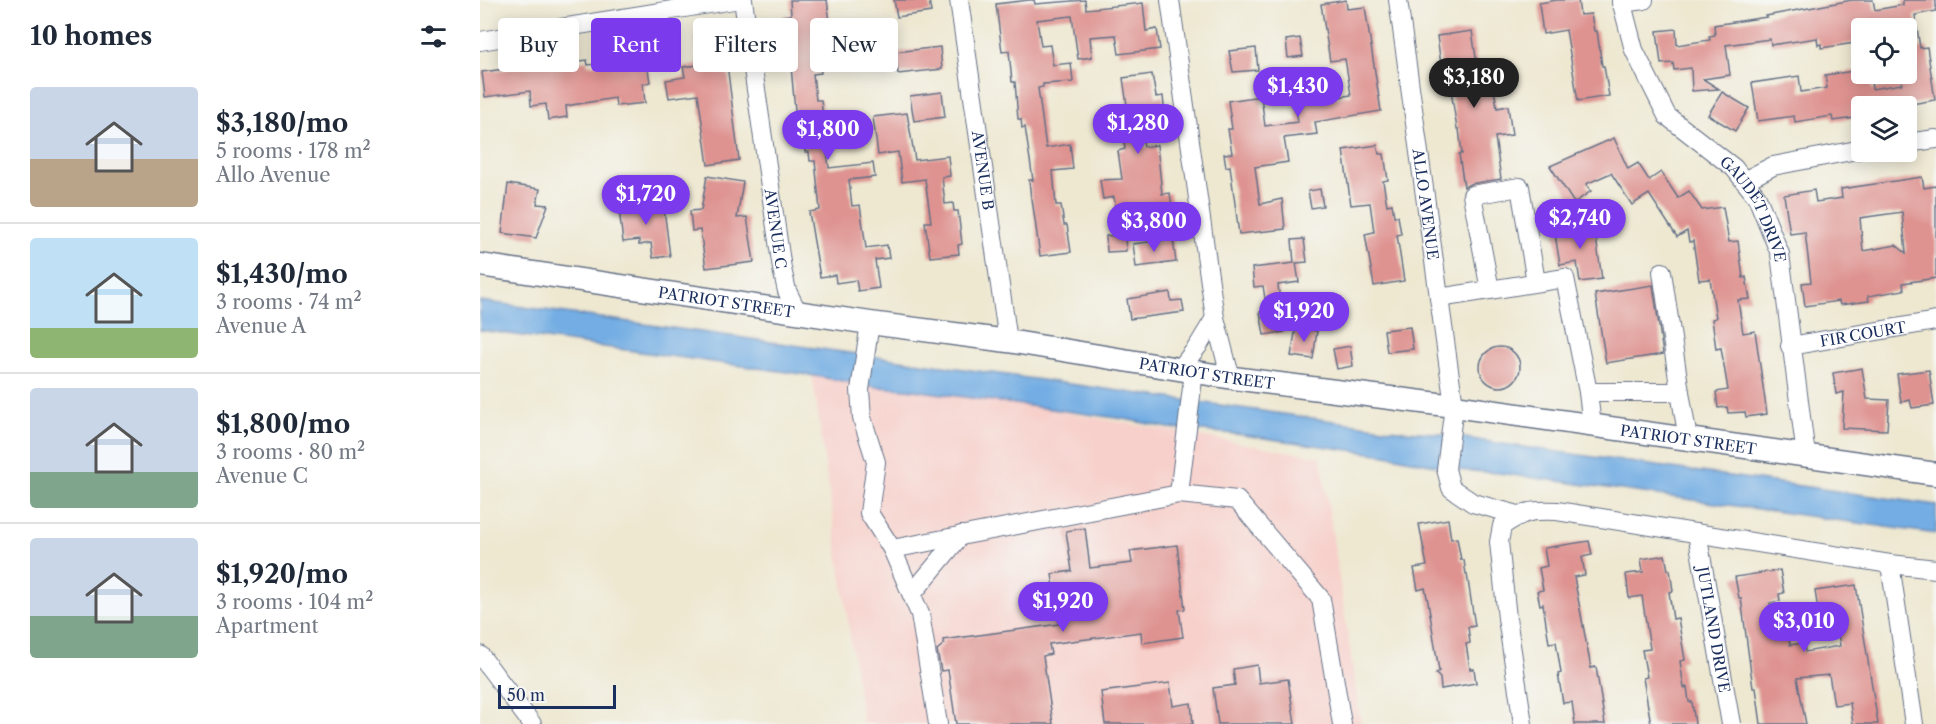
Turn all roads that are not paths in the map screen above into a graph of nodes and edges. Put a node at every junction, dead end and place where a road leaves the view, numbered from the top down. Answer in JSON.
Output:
{"nodes":[{"id":1,"x":734,"y":0,"type":"edge"},
{"id":2,"x":743,"y":0,"type":"edge"},
{"id":3,"x":959,"y":0,"type":"edge"},
{"id":4,"x":1170,"y":0,"type":"edge"},
{"id":5,"x":1398,"y":0,"type":"edge"},
{"id":6,"x":1644,"y":0,"type":"edge"},
{"id":7,"x":1621,"y":2,"type":"edge"},
{"id":8,"x":480,"y":41,"type":"edge"},
{"id":9,"x":1936,"y":139,"type":"edge"},
{"id":10,"x":1917,"y":142,"type":"edge"},
{"id":11,"x":1851,"y":151,"type":"edge"},
{"id":12,"x":1744,"y":182,"type":"junction"},
{"id":13,"x":480,"y":265,"type":"edge"},
{"id":14,"x":1662,"y":272,"type":"dead end"},
{"id":15,"x":1536,"y":282,"type":"junction"},
{"id":16,"x":1490,"y":290,"type":"junction"},
{"id":17,"x":1439,"y":298,"type":"junction"},
{"id":18,"x":797,"y":312,"type":"junction"},
{"id":19,"x":1215,"y":318,"type":"junction"},
{"id":20,"x":1936,"y":321,"type":"edge"},
{"id":21,"x":869,"y":332,"type":"junction"},
{"id":22,"x":1008,"y":341,"type":"junction"},
{"id":23,"x":1790,"y":346,"type":"junction"},
{"id":24,"x":1189,"y":376,"type":"junction"},
{"id":25,"x":1233,"y":378,"type":"junction"},
{"id":26,"x":1588,"y":392,"type":"junction"},
{"id":27,"x":1680,"y":392,"type":"junction"},
{"id":28,"x":1453,"y":417,"type":"junction"},
{"id":29,"x":1593,"y":426,"type":"junction"},
{"id":30,"x":1688,"y":439,"type":"junction"},
{"id":31,"x":1806,"y":456,"type":"junction"},
{"id":32,"x":1936,"y":474,"type":"edge"},
{"id":33,"x":1179,"y":494,"type":"junction"},
{"id":34,"x":1518,"y":515,"type":"junction"},
{"id":35,"x":1697,"y":533,"type":"junction"},
{"id":36,"x":961,"y":535,"type":"junction"},
{"id":37,"x":892,"y":549,"type":"junction"},
{"id":38,"x":1890,"y":564,"type":"junction"},
{"id":39,"x":1936,"y":569,"type":"edge"},
{"id":40,"x":912,"y":594,"type":"junction"},
{"id":41,"x":480,"y":655,"type":"edge"},
{"id":42,"x":532,"y":724,"type":"edge"},
{"id":43,"x":938,"y":724,"type":"edge"},
{"id":44,"x":1342,"y":724,"type":"edge"},
{"id":45,"x":1523,"y":724,"type":"edge"},
{"id":46,"x":1731,"y":724,"type":"edge"},
{"id":47,"x":1914,"y":724,"type":"edge"}],
"edges":[{"from":1,"to":8,"type":"street"},
{"from":2,"to":18,"type":"street","name":"AVENUE C"},
{"from":3,"to":22,"type":"street","name":"AVENUE B"},
{"from":4,"to":19,"type":"street"},
{"from":5,"to":17,"type":"street","name":"ALLO AVENUE"},
{"from":6,"to":7,"type":"street"},
{"from":7,"to":12,"type":"street","name":"GAUDET DRIVE"},
{"from":9,"to":10,"type":"street"},
{"from":11,"to":12,"type":"street"},
{"from":12,"to":23,"type":"street","name":"GAUDET DRIVE"},
{"from":13,"to":18,"type":"main road","name":"PATRIOT STREET"},
{"from":14,"to":27,"type":"street"},
{"from":15,"to":16,"type":"street"},
{"from":15,"to":16,"type":"street"},
{"from":15,"to":26,"type":"street"},
{"from":16,"to":17,"type":"street"},
{"from":17,"to":28,"type":"street","name":"ALLO AVENUE"},
{"from":18,"to":21,"type":"main road","name":"PATRIOT STREET"},
{"from":19,"to":24,"type":"street"},
{"from":19,"to":25,"type":"street"},
{"from":20,"to":23,"type":"street","name":"FIR COURT"},
{"from":21,"to":22,"type":"main road","name":"PATRIOT STREET"},
{"from":21,"to":37,"type":"street"},
{"from":22,"to":24,"type":"main road","name":"PATRIOT STREET"},
{"from":23,"to":31,"type":"street","name":"GAUDET DRIVE"},
{"from":24,"to":25,"type":"main road","name":"PATRIOT STREET"},
{"from":24,"to":33,"type":"street"},
{"from":25,"to":28,"type":"main road","name":"PATRIOT STREET"},
{"from":26,"to":27,"type":"street"},
{"from":26,"to":29,"type":"street"},
{"from":27,"to":30,"type":"street"},
{"from":28,"to":29,"type":"main road","name":"PATRIOT STREET"},
{"from":28,"to":34,"type":"street","name":"ALLO AVENUE"},
{"from":29,"to":30,"type":"main road","name":"PATRIOT STREET"},
{"from":30,"to":31,"type":"main road","name":"PATRIOT STREET"},
{"from":31,"to":32,"type":"main road","name":"PATRIOT STREET"},
{"from":33,"to":36,"type":"street"},
{"from":33,"to":44,"type":"street"},
{"from":34,"to":35,"type":"street"},
{"from":34,"to":45,"type":"street"},
{"from":35,"to":38,"type":"street"},
{"from":35,"to":46,"type":"street","name":"JUTLAND DRIVE"},
{"from":36,"to":37,"type":"street"},
{"from":36,"to":40,"type":"street"},
{"from":37,"to":40,"type":"street"},
{"from":38,"to":39,"type":"street"},
{"from":38,"to":47,"type":"street"},
{"from":40,"to":43,"type":"street"},
{"from":41,"to":42,"type":"street"}]}
